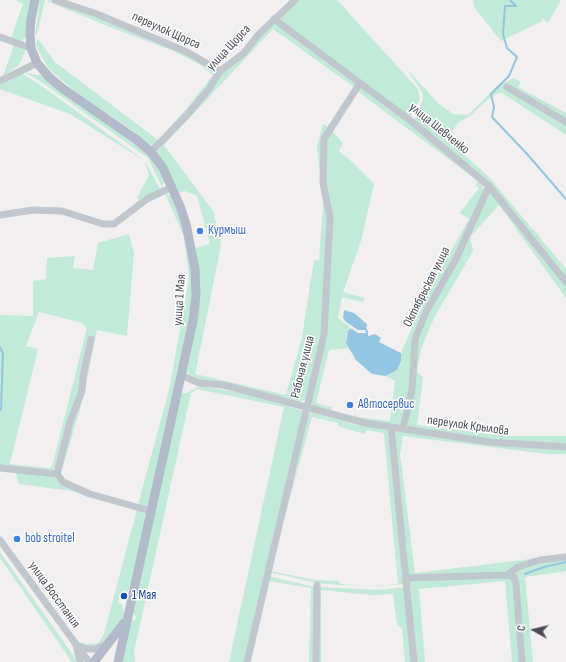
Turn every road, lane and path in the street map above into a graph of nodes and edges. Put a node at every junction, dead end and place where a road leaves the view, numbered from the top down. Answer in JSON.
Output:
{"nodes":[{"id":1,"x":35,"y":0,"type":"edge"},
{"id":2,"x":54,"y":0,"type":"edge"},
{"id":3,"x":295,"y":0,"type":"edge"},
{"id":4,"x":274,"y":19,"type":"junction"},
{"id":5,"x":0,"y":37,"type":"edge"},
{"id":6,"x":31,"y":48,"type":"junction"},
{"id":7,"x":37,"y":63,"type":"junction"},
{"id":8,"x":220,"y":71,"type":"junction"},
{"id":9,"x":0,"y":81,"type":"edge"},
{"id":10,"x":360,"y":83,"type":"junction"},
{"id":11,"x":507,"y":87,"type":"dead end"},
{"id":12,"x":566,"y":122,"type":"edge"},
{"id":13,"x":152,"y":152,"type":"junction"},
{"id":14,"x":489,"y":186,"type":"junction"},
{"id":15,"x":172,"y":187,"type":"junction"},
{"id":16,"x":0,"y":215,"type":"edge"},
{"id":17,"x":566,"y":282,"type":"edge"},
{"id":18,"x":91,"y":339,"type":"dead end"},
{"id":19,"x":181,"y":375,"type":"junction"},
{"id":20,"x":306,"y":408,"type":"junction"},
{"id":21,"x":391,"y":427,"type":"junction"},
{"id":22,"x":403,"y":428,"type":"junction"},
{"id":23,"x":566,"y":447,"type":"edge"},
{"id":24,"x":0,"y":468,"type":"edge"},
{"id":25,"x":57,"y":474,"type":"junction"},
{"id":26,"x":151,"y":511,"type":"junction"},
{"id":27,"x":0,"y":540,"type":"edge"},
{"id":28,"x":566,"y":557,"type":"edge"},
{"id":29,"x":507,"y":576,"type":"junction"},
{"id":30,"x":406,"y":578,"type":"junction"},
{"id":31,"x":317,"y":585,"type":"dead end"},
{"id":32,"x":127,"y":616,"type":"junction"},
{"id":33,"x":123,"y":637,"type":"junction"},
{"id":34,"x":110,"y":643,"type":"junction"},
{"id":35,"x":76,"y":645,"type":"junction"},
{"id":36,"x":80,"y":662,"type":"edge"},
{"id":37,"x":89,"y":662,"type":"edge"},
{"id":38,"x":94,"y":662,"type":"edge"},
{"id":39,"x":111,"y":662,"type":"edge"},
{"id":40,"x":118,"y":662,"type":"edge"},
{"id":41,"x":247,"y":662,"type":"edge"},
{"id":42,"x":316,"y":662,"type":"edge"},
{"id":43,"x":414,"y":662,"type":"edge"},
{"id":44,"x":522,"y":662,"type":"edge"}],
"edges":[{"from":1,"to":6,"type":"main road"},
{"from":2,"to":8,"type":"street","name":"переулок Щорса"},
{"from":3,"to":4,"type":"street","name":"улица Щорса"},
{"from":4,"to":8,"type":"street","name":"улица Щорса"},
{"from":4,"to":10,"type":"street","name":"улица Шевченко"},
{"from":5,"to":6,"type":"street"},
{"from":6,"to":7,"type":"main road","name":"улица 1 Мая"},
{"from":7,"to":9,"type":"street"},
{"from":7,"to":13,"type":"main road","name":"улица 1 Мая"},
{"from":8,"to":13,"type":"street","name":"улица Щорса"},
{"from":10,"to":14,"type":"street","name":"улица Шевченко"},
{"from":10,"to":20,"type":"street","name":"Рабочая улица"},
{"from":11,"to":12,"type":"street"},
{"from":13,"to":15,"type":"main road","name":"улица 1 Мая"},
{"from":14,"to":17,"type":"street","name":"улица Шевченко"},
{"from":14,"to":22,"type":"street","name":"Октябрьская улица"},
{"from":15,"to":16,"type":"street"},
{"from":15,"to":19,"type":"main road","name":"улица 1 Мая"},
{"from":18,"to":25,"type":"street"},
{"from":19,"to":20,"type":"street","name":"переулок Крылова"},
{"from":19,"to":26,"type":"main road","name":"улица 1 Мая"},
{"from":20,"to":21,"type":"street","name":"переулок Крылова"},
{"from":20,"to":41,"type":"street","name":"Рабочая улица"},
{"from":21,"to":22,"type":"street","name":"переулок Крылова"},
{"from":21,"to":30,"type":"street"},
{"from":22,"to":23,"type":"street","name":"переулок Крылова"},
{"from":24,"to":25,"type":"street"},
{"from":25,"to":26,"type":"street"},
{"from":26,"to":32,"type":"main road","name":"улица 1 Мая"},
{"from":27,"to":35,"type":"street","name":"улица Восстания"},
{"from":28,"to":29,"type":"street"},
{"from":29,"to":30,"type":"street"},
{"from":29,"to":44,"type":"street"},
{"from":30,"to":43,"type":"street"},
{"from":31,"to":42,"type":"street"},
{"from":32,"to":33,"type":"main road","name":"улица 1 Мая"},
{"from":32,"to":34,"type":"main road","name":"улица 1 Мая"},
{"from":33,"to":39,"type":"main road"},
{"from":33,"to":40,"type":"main road","name":"улица 1 Мая"},
{"from":34,"to":35,"type":"street"},
{"from":34,"to":38,"type":"main road","name":"улица 1 Мая"},
{"from":35,"to":36,"type":"street"},
{"from":35,"to":37,"type":"street","name":"улица Восстания"}]}
